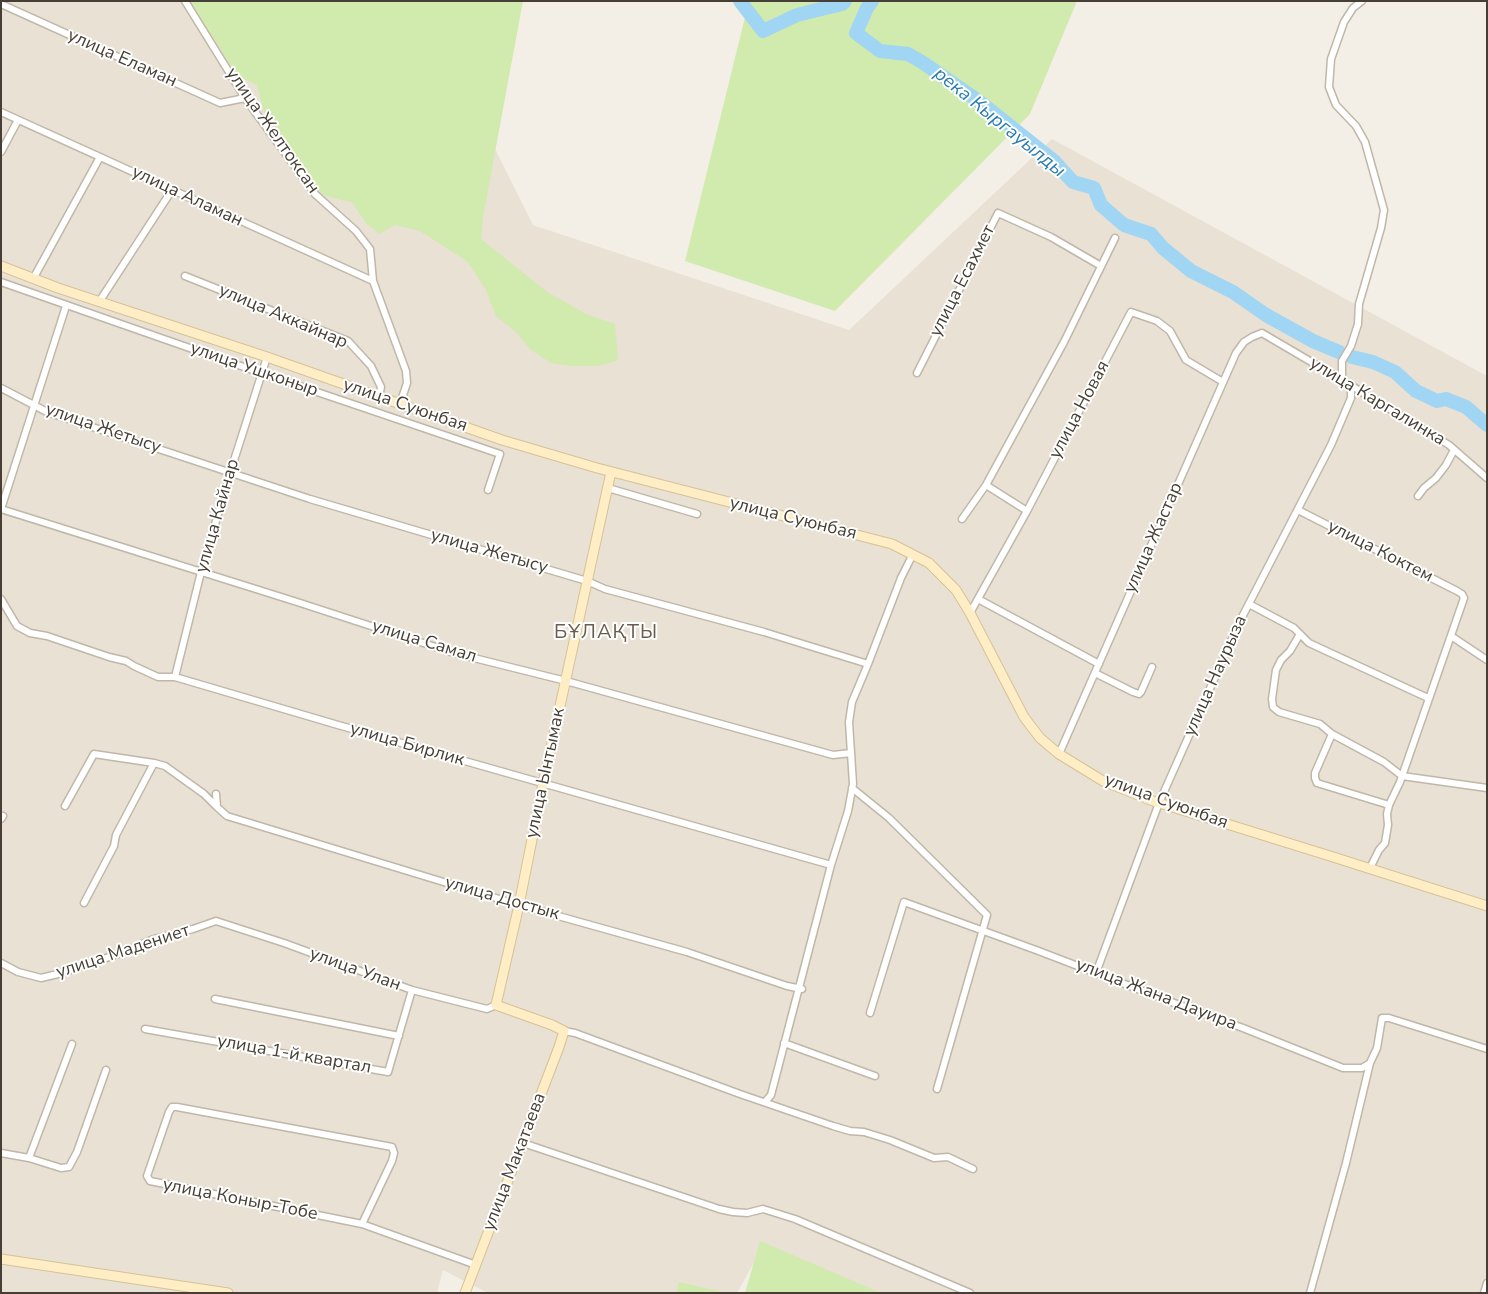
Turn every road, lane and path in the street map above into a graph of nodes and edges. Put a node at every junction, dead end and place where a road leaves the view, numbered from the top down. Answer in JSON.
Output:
{"nodes":[{"id":1,"x":185,"y":1,"type":"edge"},
{"id":2,"x":1362,"y":1,"type":"edge"},
{"id":3,"x":1,"y":4,"type":"edge"},
{"id":4,"x":245,"y":98,"type":"junction"},
{"id":5,"x":1,"y":112,"type":"edge"},
{"id":6,"x":18,"y":120,"type":"junction"},
{"id":7,"x":1,"y":152,"type":"edge"},
{"id":8,"x":100,"y":157,"type":"junction"},
{"id":9,"x":172,"y":190,"type":"junction"},
{"id":10,"x":1115,"y":238,"type":"dead end"},
{"id":11,"x":1,"y":266,"type":"edge"},
{"id":12,"x":1101,"y":266,"type":"junction"},
{"id":13,"x":185,"y":276,"type":"dead end"},
{"id":14,"x":33,"y":279,"type":"junction"},
{"id":15,"x":373,"y":281,"type":"junction"},
{"id":16,"x":1,"y":282,"type":"edge"},
{"id":17,"x":99,"y":302,"type":"junction"},
{"id":18,"x":66,"y":306,"type":"junction"},
{"id":19,"x":1262,"y":333,"type":"joint"},
{"id":20,"x":267,"y":358,"type":"junction"},
{"id":21,"x":261,"y":373,"type":"junction"},
{"id":22,"x":917,"y":373,"type":"dead end"},
{"id":23,"x":1342,"y":380,"type":"junction"},
{"id":24,"x":1223,"y":382,"type":"junction"},
{"id":25,"x":1350,"y":386,"type":"junction"},
{"id":26,"x":1,"y":388,"type":"edge"},
{"id":27,"x":377,"y":396,"type":"junction"},
{"id":28,"x":34,"y":404,"type":"junction"},
{"id":29,"x":400,"y":404,"type":"junction"},
{"id":30,"x":1454,"y":450,"type":"junction"},
{"id":31,"x":230,"y":472,"type":"junction"},
{"id":32,"x":612,"y":472,"type":"junction"},
{"id":33,"x":1487,"y":478,"type":"edge"},
{"id":34,"x":986,"y":486,"type":"junction"},
{"id":35,"x":608,"y":488,"type":"junction"},
{"id":36,"x":488,"y":490,"type":"dead end"},
{"id":37,"x":1418,"y":496,"type":"dead end"},
{"id":38,"x":1,"y":509,"type":"edge"},
{"id":39,"x":1298,"y":510,"type":"junction"},
{"id":40,"x":1028,"y":511,"type":"junction"},
{"id":41,"x":697,"y":514,"type":"dead end"},
{"id":42,"x":962,"y":519,"type":"dead end"},
{"id":43,"x":914,"y":554,"type":"junction"},
{"id":44,"x":201,"y":572,"type":"junction"},
{"id":45,"x":587,"y":581,"type":"junction"},
{"id":46,"x":1,"y":599,"type":"edge"},
{"id":47,"x":978,"y":599,"type":"junction"},
{"id":48,"x":1249,"y":604,"type":"junction"},
{"id":49,"x":970,"y":613,"type":"junction"},
{"id":50,"x":1300,"y":634,"type":"junction"},
{"id":51,"x":1451,"y":636,"type":"junction"},
{"id":52,"x":1487,"y":660,"type":"edge"},
{"id":53,"x":868,"y":664,"type":"junction"},
{"id":54,"x":1099,"y":664,"type":"junction"},
{"id":55,"x":1152,"y":667,"type":"dead end"},
{"id":56,"x":1095,"y":673,"type":"junction"},
{"id":57,"x":175,"y":676,"type":"junction"},
{"id":58,"x":566,"y":681,"type":"junction"},
{"id":59,"x":1428,"y":698,"type":"junction"},
{"id":60,"x":1332,"y":734,"type":"junction"},
{"id":61,"x":851,"y":753,"type":"junction"},
{"id":62,"x":1059,"y":754,"type":"junction"},
{"id":63,"x":154,"y":762,"type":"junction"},
{"id":64,"x":1402,"y":776,"type":"junction"},
{"id":65,"x":543,"y":784,"type":"junction"},
{"id":66,"x":852,"y":788,"type":"junction"},
{"id":67,"x":1487,"y":788,"type":"edge"},
{"id":68,"x":216,"y":794,"type":"dead end"},
{"id":69,"x":1159,"y":803,"type":"junction"},
{"id":70,"x":1389,"y":804,"type":"junction"},
{"id":71,"x":65,"y":806,"type":"dead end"},
{"id":72,"x":217,"y":808,"type":"junction"},
{"id":73,"x":831,"y":865,"type":"junction"},
{"id":74,"x":1370,"y":868,"type":"junction"},
{"id":75,"x":84,"y":903,"type":"dead end"},
{"id":76,"x":519,"y":905,"type":"junction"},
{"id":77,"x":1487,"y":906,"type":"edge"},
{"id":78,"x":216,"y":921,"type":"joint"},
{"id":79,"x":983,"y":930,"type":"junction"},
{"id":80,"x":1,"y":963,"type":"edge"},
{"id":81,"x":1096,"y":973,"type":"junction"},
{"id":82,"x":800,"y":988,"type":"junction"},
{"id":83,"x":412,"y":990,"type":"junction"},
{"id":84,"x":215,"y":999,"type":"dead end"},
{"id":85,"x":496,"y":1005,"type":"junction"},
{"id":86,"x":870,"y":1014,"type":"dead end"},
{"id":87,"x":145,"y":1029,"type":"dead end"},
{"id":88,"x":564,"y":1031,"type":"junction"},
{"id":89,"x":399,"y":1036,"type":"junction"},
{"id":90,"x":784,"y":1043,"type":"junction"},
{"id":91,"x":72,"y":1044,"type":"dead end"},
{"id":92,"x":1487,"y":1049,"type":"edge"},
{"id":93,"x":1370,"y":1063,"type":"junction"},
{"id":94,"x":106,"y":1070,"type":"dead end"},
{"id":95,"x":875,"y":1076,"type":"dead end"},
{"id":96,"x":937,"y":1089,"type":"dead end"},
{"id":97,"x":765,"y":1102,"type":"junction"},
{"id":98,"x":523,"y":1143,"type":"junction"},
{"id":99,"x":1,"y":1153,"type":"edge"},
{"id":100,"x":29,"y":1158,"type":"junction"},
{"id":101,"x":973,"y":1169,"type":"dead end"},
{"id":102,"x":362,"y":1224,"type":"junction"},
{"id":103,"x":1,"y":1259,"type":"edge"},
{"id":104,"x":476,"y":1265,"type":"junction"},
{"id":105,"x":1487,"y":1283,"type":"edge"},
{"id":106,"x":228,"y":1293,"type":"edge"},
{"id":107,"x":465,"y":1293,"type":"edge"},
{"id":108,"x":970,"y":1293,"type":"edge"},
{"id":109,"x":1310,"y":1293,"type":"edge"},
{"id":110,"x":1484,"y":1293,"type":"edge"}],
"edges":[{"from":1,"to":4,"type":"street","name":"улица Желтоксан"},
{"from":2,"to":23,"type":"street"},
{"from":3,"to":4,"type":"street","name":"улица Еламан"},
{"from":4,"to":15,"type":"street","name":"улица Желтоксан"},
{"from":5,"to":6,"type":"street","name":"улица Аламан"},
{"from":6,"to":7,"type":"street"},
{"from":6,"to":8,"type":"street","name":"улица Аламан"},
{"from":8,"to":9,"type":"street","name":"улица Аламан"},
{"from":8,"to":14,"type":"street"},
{"from":9,"to":15,"type":"street","name":"улица Аламан"},
{"from":9,"to":17,"type":"street"},
{"from":10,"to":12,"type":"street"},
{"from":11,"to":14,"type":"main road","name":"улица Суюнбая"},
{"from":12,"to":22,"type":"street","name":"улица Есахмет"},
{"from":12,"to":34,"type":"street"},
{"from":13,"to":27,"type":"street","name":"улица Аккайнар"},
{"from":14,"to":17,"type":"main road","name":"улица Суюнбая"},
{"from":15,"to":29,"type":"street","name":"улица Желтоксан"},
{"from":16,"to":18,"type":"street","name":"улица Ушконыр"},
{"from":17,"to":20,"type":"main road","name":"улица Суюнбая"},
{"from":18,"to":21,"type":"street","name":"улица Ушконыр"},
{"from":18,"to":28,"type":"street"},
{"from":19,"to":23,"type":"street","name":"улица Каргалинка"},
{"from":19,"to":24,"type":"street","name":"улица Жастар"},
{"from":20,"to":21,"type":"street","name":"улица Кайнар"},
{"from":20,"to":27,"type":"main road","name":"улица Суюнбая"},
{"from":21,"to":31,"type":"street","name":"улица Кайнар"},
{"from":21,"to":36,"type":"street","name":"улица Ушконыр"},
{"from":23,"to":25,"type":"street","name":"улица Каргалинка"},
{"from":24,"to":40,"type":"street","name":"улица Новая"},
{"from":24,"to":54,"type":"street","name":"улица Жастар"},
{"from":25,"to":30,"type":"street","name":"улица Каргалинка"},
{"from":25,"to":39,"type":"street","name":"улица Наурыза"},
{"from":26,"to":28,"type":"street","name":"улица Жетысу"},
{"from":27,"to":29,"type":"main road","name":"улица Суюнбая"},
{"from":28,"to":31,"type":"street","name":"улица Жетысу"},
{"from":28,"to":38,"type":"street"},
{"from":29,"to":32,"type":"main road","name":"улица Суюнбая"},
{"from":30,"to":33,"type":"street","name":"улица Каргалинка"},
{"from":30,"to":37,"type":"street"},
{"from":31,"to":44,"type":"street","name":"улица Кайнар"},
{"from":31,"to":45,"type":"street","name":"улица Жетысу"},
{"from":32,"to":35,"type":"main road","name":"улица Ынтымак"},
{"from":32,"to":43,"type":"main road","name":"улица Суюнбая"},
{"from":34,"to":40,"type":"street"},
{"from":34,"to":42,"type":"street"},
{"from":35,"to":41,"type":"street"},
{"from":35,"to":45,"type":"main road","name":"улица Ынтымак"},
{"from":38,"to":44,"type":"street","name":"улица Самал"},
{"from":39,"to":48,"type":"street","name":"улица Наурыза"},
{"from":39,"to":51,"type":"street","name":"улица Коктем"},
{"from":40,"to":47,"type":"street","name":"улица Новая"},
{"from":43,"to":49,"type":"main road","name":"улица Суюнбая"},
{"from":43,"to":53,"type":"street"},
{"from":44,"to":57,"type":"street","name":"улица Кайнар"},
{"from":44,"to":58,"type":"street","name":"улица Самал"},
{"from":45,"to":53,"type":"street","name":"улица Жетысу"},
{"from":45,"to":58,"type":"main road","name":"улица Ынтымак"},
{"from":46,"to":57,"type":"street","name":"улица Бирлик"},
{"from":47,"to":49,"type":"street","name":"улица Новая"},
{"from":47,"to":54,"type":"street"},
{"from":48,"to":50,"type":"street"},
{"from":48,"to":69,"type":"street","name":"улица Наурыза"},
{"from":49,"to":62,"type":"main road","name":"улица Суюнбая"},
{"from":50,"to":59,"type":"street"},
{"from":50,"to":60,"type":"street"},
{"from":51,"to":52,"type":"street"},
{"from":51,"to":59,"type":"street"},
{"from":53,"to":61,"type":"street"},
{"from":54,"to":56,"type":"street","name":"улица Жастар"},
{"from":55,"to":56,"type":"street"},
{"from":56,"to":62,"type":"street","name":"улица Жастар"},
{"from":57,"to":65,"type":"street","name":"улица Бирлик"},
{"from":58,"to":61,"type":"street","name":"улица Самал"},
{"from":58,"to":65,"type":"main road","name":"улица Ынтымак"},
{"from":59,"to":64,"type":"street"},
{"from":60,"to":64,"type":"street"},
{"from":60,"to":70,"type":"street"},
{"from":61,"to":66,"type":"street"},
{"from":62,"to":69,"type":"main road","name":"улица Суюнбая"},
{"from":63,"to":71,"type":"street"},
{"from":63,"to":72,"type":"street","name":"улица Достык"},
{"from":63,"to":75,"type":"street"},
{"from":64,"to":67,"type":"street"},
{"from":64,"to":70,"type":"street"},
{"from":65,"to":73,"type":"street","name":"улица Бирлик"},
{"from":65,"to":76,"type":"main road","name":"улица Ынтымак"},
{"from":66,"to":73,"type":"street"},
{"from":66,"to":79,"type":"street"},
{"from":68,"to":72,"type":"street"},
{"from":69,"to":74,"type":"main road","name":"улица Суюнбая"},
{"from":69,"to":81,"type":"street","name":"улица Наурыза"},
{"from":70,"to":74,"type":"street"},
{"from":72,"to":76,"type":"street","name":"улица Достык"},
{"from":73,"to":82,"type":"street"},
{"from":74,"to":77,"type":"main road","name":"улица Суюнбая"},
{"from":76,"to":82,"type":"street","name":"улица Достык"},
{"from":76,"to":85,"type":"main road","name":"улица Ынтымак"},
{"from":78,"to":80,"type":"street","name":"улица Мадениет"},
{"from":78,"to":83,"type":"street","name":"улица Улан"},
{"from":79,"to":81,"type":"street","name":"улица Жана Дауира"},
{"from":79,"to":86,"type":"street","name":"улица Жана Дауира"},
{"from":79,"to":96,"type":"street"},
{"from":81,"to":93,"type":"street","name":"улица Жана Дауира"},
{"from":82,"to":90,"type":"street"},
{"from":83,"to":85,"type":"street","name":"улица Улан"},
{"from":83,"to":89,"type":"street","name":"улица 1-й квартал"},
{"from":84,"to":89,"type":"street"},
{"from":85,"to":88,"type":"main road"},
{"from":87,"to":89,"type":"street","name":"улица 1-й квартал"},
{"from":88,"to":97,"type":"street"},
{"from":88,"to":98,"type":"main road","name":"улица Макатаева"},
{"from":90,"to":95,"type":"street"},
{"from":90,"to":97,"type":"street"},
{"from":91,"to":100,"type":"street"},
{"from":92,"to":93,"type":"street"},
{"from":93,"to":109,"type":"street"},
{"from":94,"to":100,"type":"street"},
{"from":97,"to":101,"type":"street"},
{"from":98,"to":104,"type":"main road","name":"улица Макатаева"},
{"from":98,"to":108,"type":"street"},
{"from":99,"to":100,"type":"street"},
{"from":102,"to":102,"type":"street","name":"улица Коныр-Тобе"},
{"from":102,"to":104,"type":"street","name":"улица Коныр-Тобе"},
{"from":103,"to":106,"type":"main road"},
{"from":104,"to":107,"type":"main road","name":"улица Макатаева"},
{"from":105,"to":110,"type":"street"}]}
